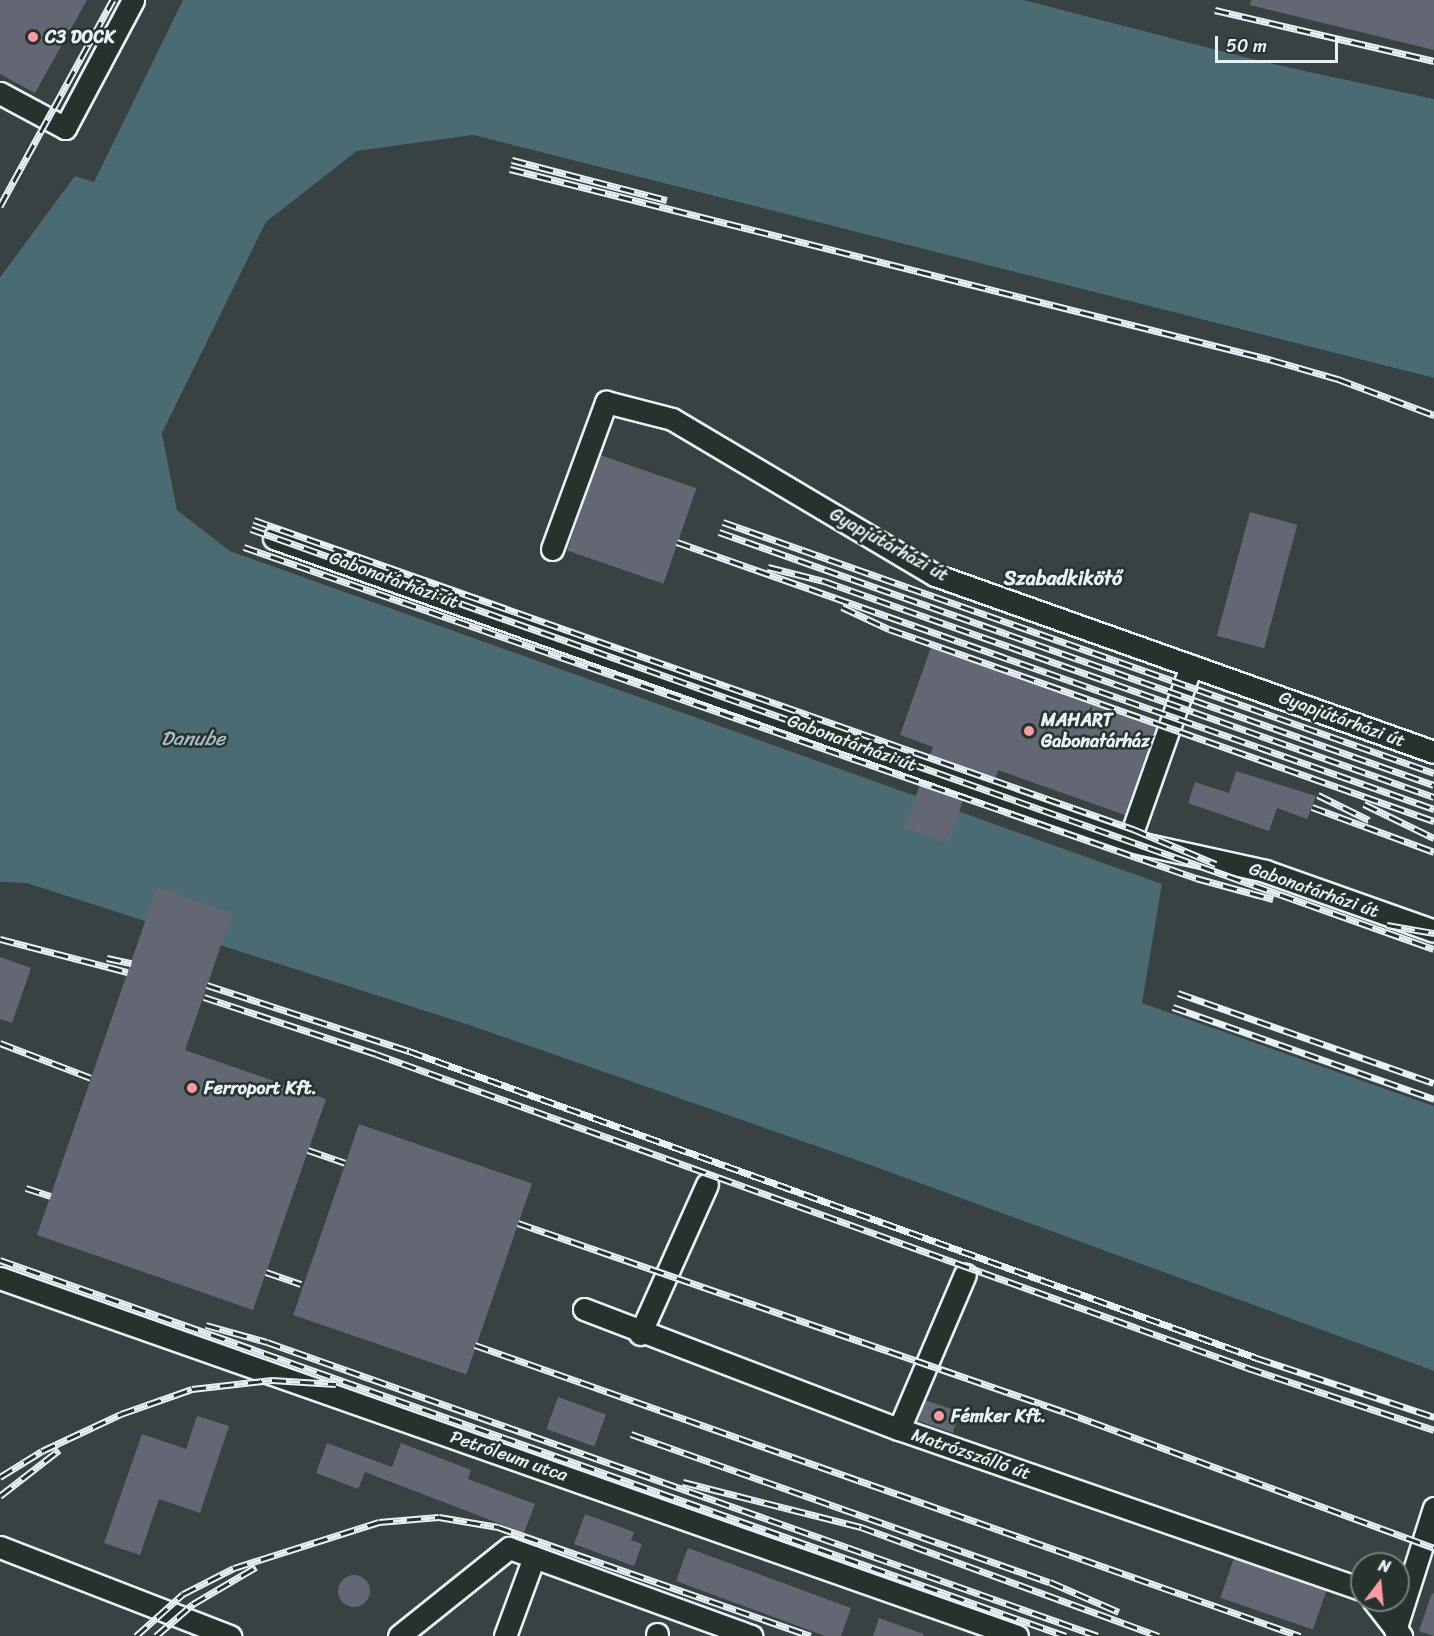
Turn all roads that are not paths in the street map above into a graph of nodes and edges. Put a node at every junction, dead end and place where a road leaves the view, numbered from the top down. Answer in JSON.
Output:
{"nodes":[{"id":1,"x":133,"y":0,"type":"edge"},
{"id":2,"x":0,"y":93,"type":"edge"},
{"id":3,"x":274,"y":538,"type":"dead end"},
{"id":4,"x":552,"y":549,"type":"dead end"},
{"id":5,"x":1191,"y":666,"type":"junction"},
{"id":6,"x":1434,"y":752,"type":"edge"},
{"id":7,"x":1129,"y":841,"type":"junction"},
{"id":8,"x":1434,"y":931,"type":"edge"},
{"id":9,"x":707,"y":1184,"type":"dead end"},
{"id":10,"x":965,"y":1274,"type":"dead end"},
{"id":11,"x":0,"y":1278,"type":"edge"},
{"id":12,"x":584,"y":1309,"type":"dead end"},
{"id":13,"x":640,"y":1334,"type":"junction"},
{"id":14,"x":899,"y":1429,"type":"junction"},
{"id":15,"x":1434,"y":1508,"type":"edge"},
{"id":16,"x":0,"y":1547,"type":"edge"},
{"id":17,"x":534,"y":1557,"type":"junction"},
{"id":18,"x":1350,"y":1585,"type":"edge"},
{"id":19,"x":1382,"y":1612,"type":"edge"},
{"id":20,"x":709,"y":1629,"type":"edge"},
{"id":21,"x":1398,"y":1633,"type":"edge"},
{"id":22,"x":230,"y":1636,"type":"edge"},
{"id":23,"x":399,"y":1636,"type":"edge"},
{"id":24,"x":506,"y":1636,"type":"edge"},
{"id":25,"x":751,"y":1636,"type":"edge"},
{"id":26,"x":1017,"y":1636,"type":"edge"}],
"edges":[{"from":1,"to":2,"type":"street"},
{"from":3,"to":7,"type":"street","name":"Gabonatárházi út"},
{"from":4,"to":5,"type":"street","name":"Gyapjútárházi út"},
{"from":5,"to":6,"type":"street","name":"Gyapjútárházi út"},
{"from":5,"to":7,"type":"street"},
{"from":7,"to":8,"type":"street","name":"Gabonatárházi út"},
{"from":9,"to":13,"type":"street"},
{"from":10,"to":14,"type":"street"},
{"from":11,"to":26,"type":"street","name":"Petróleum utca"},
{"from":12,"to":13,"type":"street","name":"Matrózszálló út"},
{"from":13,"to":14,"type":"street","name":"Matrózszálló út"},
{"from":14,"to":18,"type":"street","name":"Matrózszálló út"},
{"from":15,"to":21,"type":"street"},
{"from":16,"to":22,"type":"street"},
{"from":17,"to":20,"type":"street"},
{"from":17,"to":23,"type":"street"},
{"from":17,"to":24,"type":"street"},
{"from":19,"to":21,"type":"street"},
{"from":20,"to":25,"type":"street"}]}
